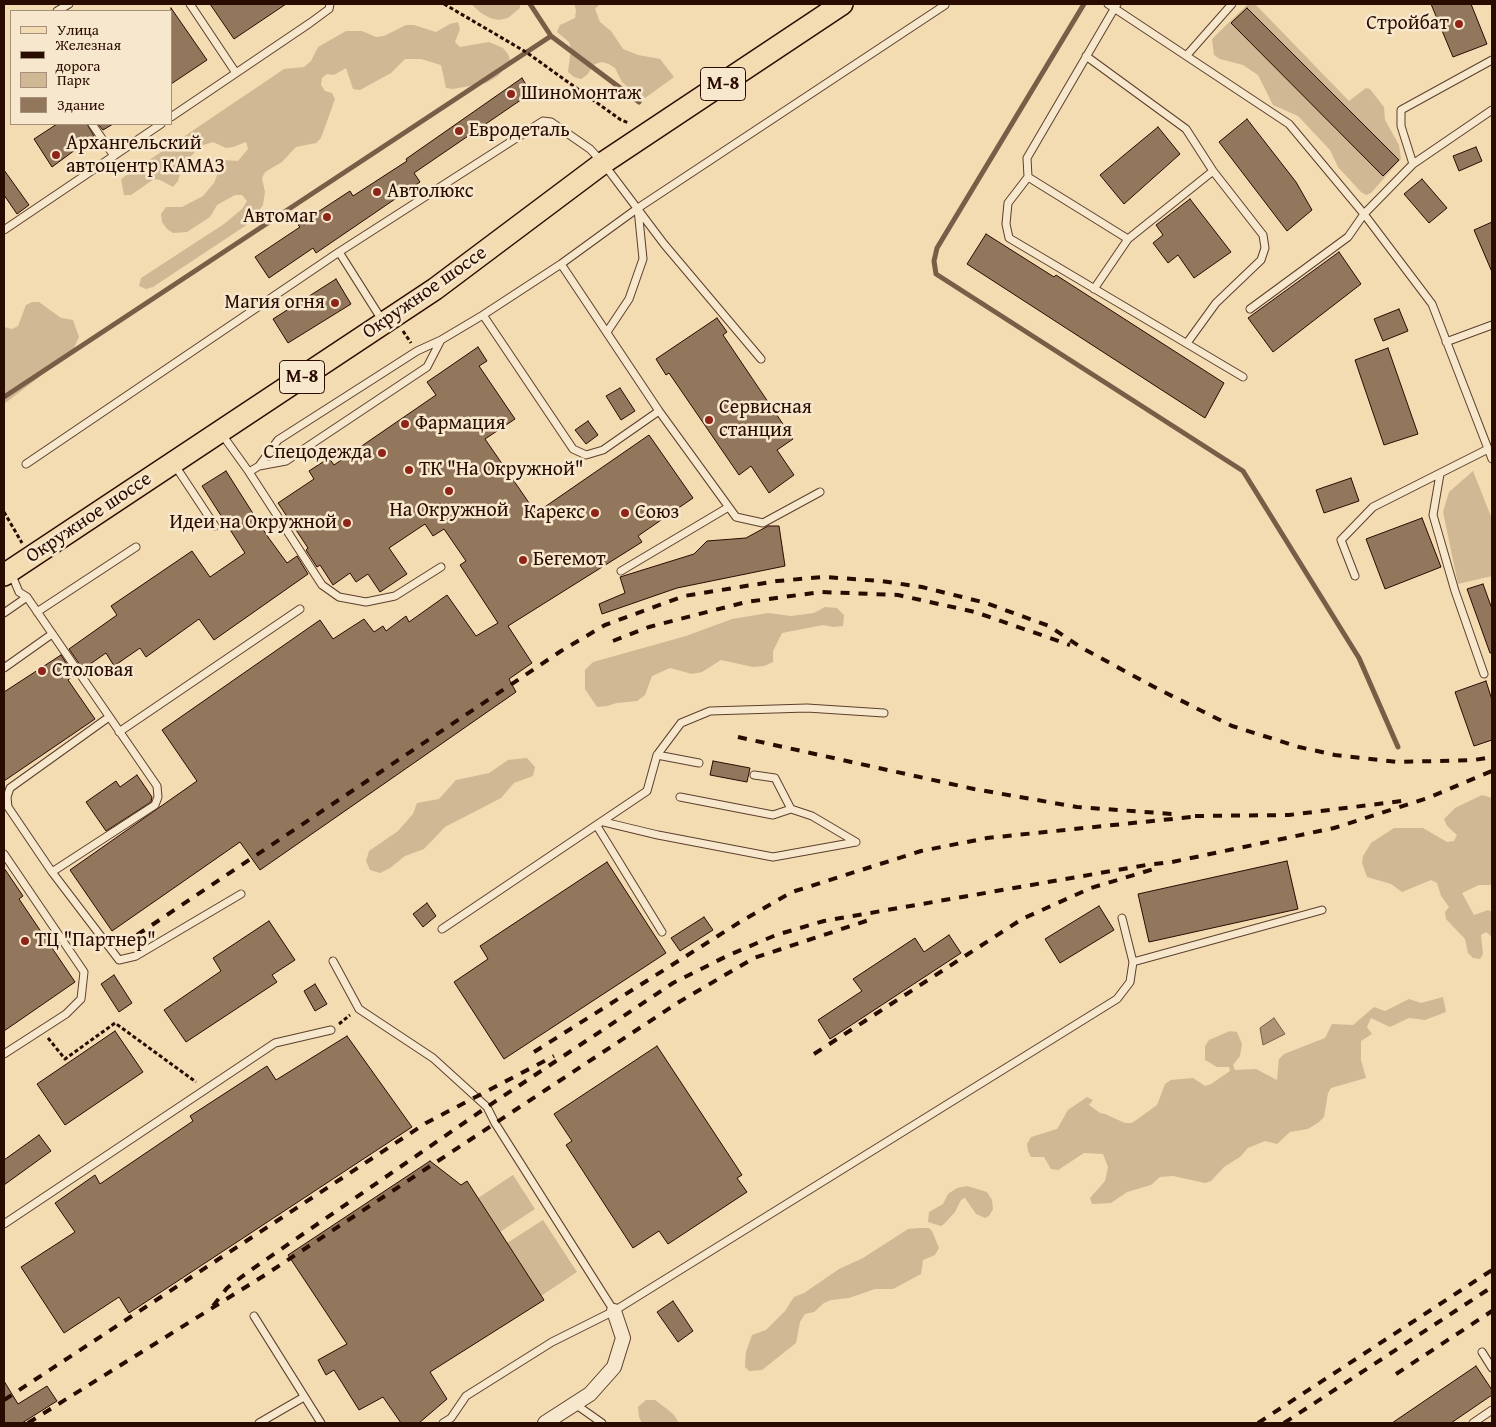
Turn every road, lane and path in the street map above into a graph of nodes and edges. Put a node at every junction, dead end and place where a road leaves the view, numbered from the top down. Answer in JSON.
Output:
{"nodes":[{"id":1,"x":190,"y":4,"type":"edge"},
{"id":2,"x":330,"y":4,"type":"edge"},
{"id":3,"x":444,"y":4,"type":"edge"},
{"id":4,"x":842,"y":4,"type":"edge"},
{"id":5,"x":1232,"y":4,"type":"edge"},
{"id":6,"x":945,"y":5,"type":"edge"},
{"id":7,"x":1113,"y":5,"type":"edge"},
{"id":8,"x":1187,"y":55,"type":"junction"},
{"id":9,"x":1086,"y":56,"type":"junction"},
{"id":10,"x":1492,"y":60,"type":"edge"},
{"id":11,"x":236,"y":73,"type":"junction"},
{"id":12,"x":1492,"y":110,"type":"edge"},
{"id":13,"x":172,"y":116,"type":"edge"},
{"id":14,"x":93,"y":125,"type":"edge"},
{"id":15,"x":160,"y":125,"type":"edge"},
{"id":16,"x":650,"y":132,"type":"junction"},
{"id":17,"x":114,"y":156,"type":"junction"},
{"id":18,"x":603,"y":163,"type":"junction"},
{"id":19,"x":1413,"y":164,"type":"junction"},
{"id":20,"x":1213,"y":171,"type":"junction"},
{"id":21,"x":1028,"y":177,"type":"junction"},
{"id":22,"x":638,"y":208,"type":"junction"},
{"id":23,"x":1364,"y":214,"type":"junction"},
{"id":24,"x":4,"y":230,"type":"edge"},
{"id":25,"x":1128,"y":239,"type":"junction"},
{"id":26,"x":339,"y":252,"type":"junction"},
{"id":27,"x":561,"y":264,"type":"junction"},
{"id":28,"x":1094,"y":289,"type":"junction"},
{"id":29,"x":1250,"y":309,"type":"dead end"},
{"id":30,"x":482,"y":315,"type":"junction"},
{"id":31,"x":384,"y":323,"type":"junction"},
{"id":32,"x":1492,"y":325,"type":"edge"},
{"id":33,"x":607,"y":332,"type":"junction"},
{"id":34,"x":441,"y":340,"type":"junction"},
{"id":35,"x":1446,"y":342,"type":"junction"},
{"id":36,"x":1187,"y":343,"type":"junction"},
{"id":37,"x":761,"y":359,"type":"dead end"},
{"id":38,"x":1243,"y":377,"type":"dead end"},
{"id":39,"x":660,"y":411,"type":"junction"},
{"id":40,"x":220,"y":431,"type":"junction"},
{"id":41,"x":1488,"y":450,"type":"junction"},
{"id":42,"x":1492,"y":459,"type":"edge"},
{"id":43,"x":173,"y":462,"type":"junction"},
{"id":44,"x":26,"y":464,"type":"dead end"},
{"id":45,"x":259,"y":466,"type":"junction"},
{"id":46,"x":249,"y":472,"type":"junction"},
{"id":47,"x":1440,"y":474,"type":"junction"},
{"id":48,"x":820,"y":492,"type":"dead end"},
{"id":49,"x":728,"y":508,"type":"junction"},
{"id":50,"x":4,"y":512,"type":"edge"},
{"id":51,"x":215,"y":526,"type":"dead end"},
{"id":52,"x":136,"y":547,"type":"dead end"},
{"id":53,"x":30,"y":557,"type":"junction"},
{"id":54,"x":441,"y":567,"type":"dead end"},
{"id":55,"x":621,"y":571,"type":"dead end"},
{"id":56,"x":6,"y":573,"type":"edge"},
{"id":57,"x":1355,"y":576,"type":"dead end"},
{"id":58,"x":27,"y":597,"type":"junction"},
{"id":59,"x":300,"y":609,"type":"dead end"},
{"id":60,"x":37,"y":612,"type":"junction"},
{"id":61,"x":4,"y":613,"type":"edge"},
{"id":62,"x":52,"y":634,"type":"junction"},
{"id":63,"x":4,"y":668,"type":"edge"},
{"id":64,"x":1484,"y":674,"type":"dead end"},
{"id":65,"x":884,"y":712,"type":"dead end"},
{"id":66,"x":109,"y":717,"type":"junction"},
{"id":67,"x":119,"y":732,"type":"junction"},
{"id":68,"x":657,"y":755,"type":"junction"},
{"id":69,"x":699,"y":763,"type":"dead end"},
{"id":70,"x":754,"y":775,"type":"dead end"},
{"id":71,"x":680,"y":797,"type":"dead end"},
{"id":72,"x":791,"y":809,"type":"junction"},
{"id":73,"x":604,"y":822,"type":"junction"},
{"id":74,"x":597,"y":826,"type":"junction"},
{"id":75,"x":4,"y":854,"type":"edge"},
{"id":76,"x":52,"y":872,"type":"junction"},
{"id":77,"x":241,"y":894,"type":"dead end"},
{"id":78,"x":1322,"y":910,"type":"dead end"},
{"id":79,"x":1122,"y":918,"type":"dead end"},
{"id":80,"x":442,"y":928,"type":"dead end"},
{"id":81,"x":662,"y":932,"type":"dead end"},
{"id":82,"x":333,"y":961,"type":"dead end"},
{"id":83,"x":1133,"y":962,"type":"junction"},
{"id":84,"x":358,"y":1009,"type":"junction"},
{"id":85,"x":42,"y":1030,"type":"junction"},
{"id":86,"x":331,"y":1030,"type":"joint"},
{"id":87,"x":4,"y":1054,"type":"edge"},
{"id":88,"x":206,"y":1089,"type":"junction"},
{"id":89,"x":4,"y":1224,"type":"edge"},
{"id":90,"x":614,"y":1311,"type":"junction"},
{"id":91,"x":254,"y":1316,"type":"dead end"},
{"id":92,"x":1482,"y":1352,"type":"dead end"},
{"id":93,"x":1492,"y":1368,"type":"edge"},
{"id":94,"x":304,"y":1397,"type":"junction"},
{"id":95,"x":575,"y":1404,"type":"junction"},
{"id":96,"x":1492,"y":1410,"type":"edge"},
{"id":97,"x":259,"y":1423,"type":"edge"},
{"id":98,"x":321,"y":1423,"type":"edge"},
{"id":99,"x":443,"y":1423,"type":"edge"},
{"id":100,"x":545,"y":1423,"type":"edge"},
{"id":101,"x":602,"y":1423,"type":"edge"},
{"id":102,"x":1473,"y":1423,"type":"edge"}],
"edges":[{"from":1,"to":11,"type":"lane"},
{"from":2,"to":11,"type":"lane"},
{"from":3,"to":16,"type":"path"},
{"from":4,"to":16,"type":"main road","name":"Окружное шоссе","number":"М-8"},
{"from":5,"to":8,"type":"lane"},
{"from":6,"to":22,"type":"lane"},
{"from":7,"to":8,"type":"lane"},
{"from":7,"to":9,"type":"lane"},
{"from":8,"to":23,"type":"lane"},
{"from":9,"to":20,"type":"lane"},
{"from":9,"to":21,"type":"lane"},
{"from":10,"to":19,"type":"lane"},
{"from":11,"to":13,"type":"lane"},
{"from":12,"to":19,"type":"lane"},
{"from":14,"to":17,"type":"lane"},
{"from":15,"to":17,"type":"lane"},
{"from":16,"to":18,"type":"main road","name":"Окружное шоссе","number":"М-8"},
{"from":17,"to":24,"type":"lane"},
{"from":18,"to":22,"type":"lane"},
{"from":18,"to":26,"type":"lane"},
{"from":18,"to":31,"type":"main road","name":"Окружное шоссе","number":"М-8"},
{"from":19,"to":23,"type":"lane"},
{"from":20,"to":25,"type":"lane"},
{"from":20,"to":36,"type":"lane"},
{"from":21,"to":25,"type":"lane"},
{"from":21,"to":28,"type":"lane"},
{"from":22,"to":27,"type":"lane"},
{"from":22,"to":33,"type":"lane"},
{"from":22,"to":37,"type":"lane"},
{"from":23,"to":29,"type":"lane"},
{"from":23,"to":35,"type":"lane"},
{"from":25,"to":28,"type":"lane"},
{"from":26,"to":31,"type":"lane"},
{"from":26,"to":44,"type":"lane"},
{"from":27,"to":30,"type":"lane"},
{"from":27,"to":33,"type":"lane"},
{"from":28,"to":36,"type":"lane"},
{"from":30,"to":34,"type":"lane"},
{"from":30,"to":39,"type":"lane"},
{"from":31,"to":40,"type":"main road","name":"Окружное шоссе","number":"М-8"},
{"from":32,"to":35,"type":"lane"},
{"from":33,"to":39,"type":"lane"},
{"from":34,"to":45,"type":"lane"},
{"from":34,"to":45,"type":"lane"},
{"from":35,"to":41,"type":"lane"},
{"from":36,"to":38,"type":"lane"},
{"from":39,"to":49,"type":"lane"},
{"from":40,"to":43,"type":"main road","name":"Окружное шоссе","number":"М-8"},
{"from":40,"to":46,"type":"lane"},
{"from":41,"to":42,"type":"lane"},
{"from":41,"to":47,"type":"lane"},
{"from":43,"to":51,"type":"lane"},
{"from":43,"to":53,"type":"main road","name":"Окружное шоссе","number":"М-8"},
{"from":45,"to":46,"type":"lane"},
{"from":46,"to":54,"type":"lane"},
{"from":47,"to":57,"type":"lane"},
{"from":47,"to":64,"type":"lane"},
{"from":48,"to":49,"type":"lane"},
{"from":49,"to":55,"type":"lane"},
{"from":50,"to":53,"type":"path"},
{"from":52,"to":60,"type":"lane"},
{"from":53,"to":56,"type":"main road","name":"Окружное шоссе","number":"М-8"},
{"from":56,"to":58,"type":"lane"},
{"from":58,"to":60,"type":"lane"},
{"from":58,"to":61,"type":"lane"},
{"from":59,"to":67,"type":"lane"},
{"from":60,"to":62,"type":"lane"},
{"from":62,"to":63,"type":"lane"},
{"from":62,"to":66,"type":"lane"},
{"from":65,"to":68,"type":"lane"},
{"from":66,"to":67,"type":"lane"},
{"from":66,"to":76,"type":"lane"},
{"from":67,"to":76,"type":"lane"},
{"from":68,"to":69,"type":"lane"},
{"from":68,"to":73,"type":"lane"},
{"from":70,"to":72,"type":"lane"},
{"from":71,"to":72,"type":"lane"},
{"from":72,"to":73,"type":"lane"},
{"from":73,"to":74,"type":"lane"},
{"from":74,"to":80,"type":"lane"},
{"from":74,"to":81,"type":"lane"},
{"from":75,"to":85,"type":"lane"},
{"from":76,"to":77,"type":"lane"},
{"from":78,"to":83,"type":"lane"},
{"from":79,"to":83,"type":"lane"},
{"from":82,"to":84,"type":"lane"},
{"from":83,"to":90,"type":"lane"},
{"from":84,"to":86,"type":"path"},
{"from":84,"to":90,"type":"lane"},
{"from":85,"to":87,"type":"lane"},
{"from":85,"to":88,"type":"path"},
{"from":86,"to":88,"type":"lane"},
{"from":88,"to":89,"type":"lane"},
{"from":90,"to":95,"type":"street"},
{"from":90,"to":99,"type":"lane"},
{"from":91,"to":94,"type":"lane"},
{"from":92,"to":93,"type":"lane"},
{"from":94,"to":97,"type":"lane"},
{"from":94,"to":98,"type":"lane"},
{"from":95,"to":100,"type":"street"},
{"from":95,"to":101,"type":"lane"},
{"from":96,"to":102,"type":"lane"}]}
